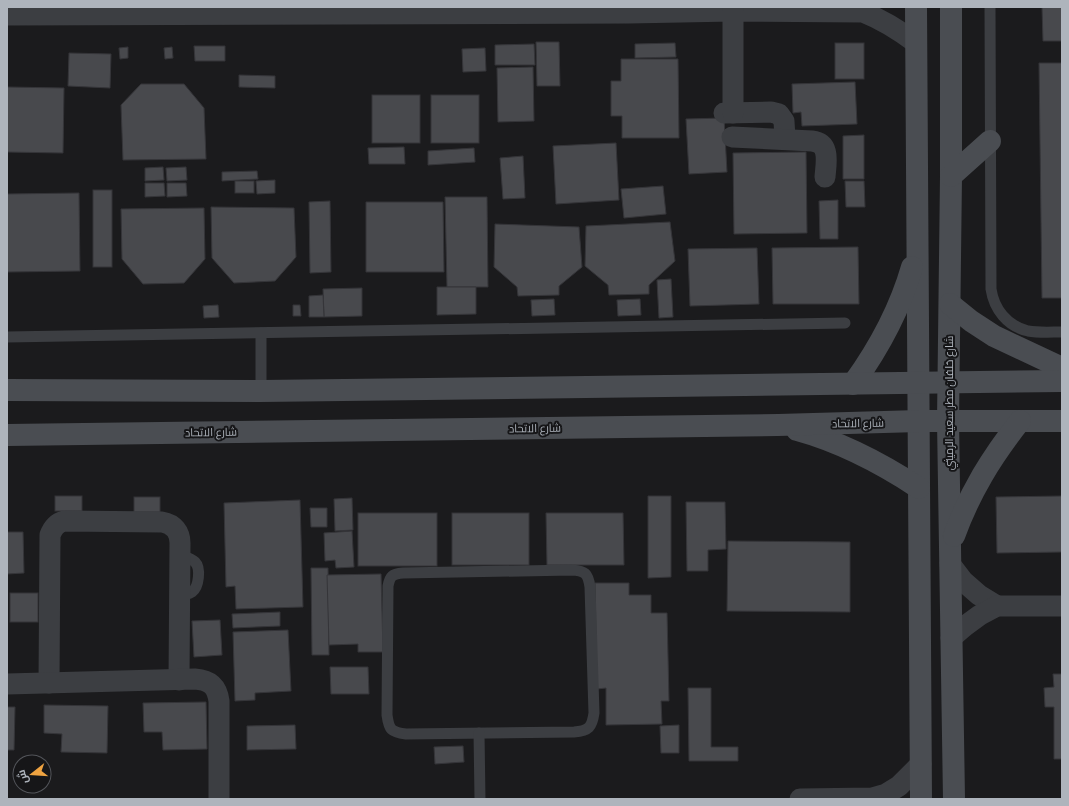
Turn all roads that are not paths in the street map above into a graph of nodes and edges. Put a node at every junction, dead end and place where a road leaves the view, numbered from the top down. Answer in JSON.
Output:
{"nodes":[{"id":1,"x":916,"y":7,"type":"edge"},
{"id":2,"x":951,"y":7,"type":"edge"},
{"id":3,"x":990,"y":7,"type":"edge"},
{"id":4,"x":425,"y":10,"type":"edge"},
{"id":5,"x":629,"y":10,"type":"edge"},
{"id":6,"x":870,"y":10,"type":"edge"},
{"id":7,"x":733,"y":11,"type":"junction"},
{"id":8,"x":15,"y":12,"type":"edge"},
{"id":9,"x":916,"y":43,"type":"junction"},
{"id":10,"x":732,"y":137,"type":"dead end"},
{"id":11,"x":785,"y":139,"type":"junction"},
{"id":12,"x":990,"y":141,"type":"junction"},
{"id":13,"x":951,"y":176,"type":"junction"},
{"id":14,"x":825,"y":177,"type":"dead end"},
{"id":15,"x":917,"y":248,"type":"junction"},
{"id":16,"x":950,"y":304,"type":"junction"},
{"id":17,"x":845,"y":323,"type":"dead end"},
{"id":18,"x":1062,"y":332,"type":"edge"},
{"id":19,"x":261,"y":333,"type":"junction"},
{"id":20,"x":7,"y":337,"type":"edge"},
{"id":21,"x":1062,"y":368,"type":"edge"},
{"id":22,"x":1062,"y":381,"type":"edge"},
{"id":23,"x":949,"y":382,"type":"junction"},
{"id":24,"x":918,"y":383,"type":"junction"},
{"id":25,"x":853,"y":384,"type":"junction"},
{"id":26,"x":7,"y":390,"type":"edge"},
{"id":27,"x":261,"y":391,"type":"junction"},
{"id":28,"x":919,"y":421,"type":"junction"},
{"id":29,"x":948,"y":421,"type":"junction"},
{"id":30,"x":1020,"y":421,"type":"junction"},
{"id":31,"x":1062,"y":421,"type":"edge"},
{"id":32,"x":778,"y":425,"type":"junction"},
{"id":33,"x":7,"y":435,"type":"edge"},
{"id":34,"x":919,"y":488,"type":"junction"},
{"id":35,"x":950,"y":555,"type":"junction"},
{"id":36,"x":997,"y":606,"type":"junction"},
{"id":37,"x":1062,"y":606,"type":"edge"},
{"id":38,"x":951,"y":638,"type":"junction"},
{"id":39,"x":179,"y":680,"type":"junction"},
{"id":40,"x":49,"y":683,"type":"junction"},
{"id":41,"x":7,"y":684,"type":"edge"},
{"id":42,"x":479,"y":733,"type":"junction"},
{"id":43,"x":921,"y":764,"type":"junction"},
{"id":44,"x":219,"y":799,"type":"edge"},
{"id":45,"x":480,"y":799,"type":"edge"},
{"id":46,"x":800,"y":799,"type":"edge"},
{"id":47,"x":873,"y":799,"type":"edge"},
{"id":48,"x":921,"y":799,"type":"edge"},
{"id":49,"x":954,"y":799,"type":"edge"}],
"edges":[{"from":1,"to":9,"type":"main road"},
{"from":2,"to":13,"type":"main road","name":"شارع خلفان مطر سعيد الرميثي"},
{"from":3,"to":12,"type":"lane"},
{"from":4,"to":5,"type":"street"},
{"from":4,"to":8,"type":"street"},
{"from":5,"to":7,"type":"street"},
{"from":6,"to":7,"type":"street"},
{"from":6,"to":9,"type":"street"},
{"from":7,"to":11,"type":"street"},
{"from":9,"to":15,"type":"main road"},
{"from":10,"to":11,"type":"street"},
{"from":11,"to":14,"type":"street"},
{"from":12,"to":13,"type":"main road"},
{"from":12,"to":18,"type":"lane"},
{"from":13,"to":16,"type":"main road","name":"شارع خلفان مطر سعيد الرميثي"},
{"from":15,"to":24,"type":"main road"},
{"from":15,"to":25,"type":"main road"},
{"from":16,"to":21,"type":"main road"},
{"from":16,"to":23,"type":"main road","name":"شارع خلفان مطر سعيد الرميثي"},
{"from":17,"to":19,"type":"lane"},
{"from":19,"to":20,"type":"lane"},
{"from":19,"to":27,"type":"lane"},
{"from":22,"to":23,"type":"main road"},
{"from":23,"to":24,"type":"main road"},
{"from":23,"to":29,"type":"main road","name":"شارع خلفان مطر سعيد الرميثي"},
{"from":24,"to":25,"type":"main road"},
{"from":24,"to":28,"type":"main road"},
{"from":25,"to":27,"type":"main road"},
{"from":26,"to":27,"type":"main road"},
{"from":28,"to":29,"type":"main road","name":"شارع الاتحاد"},
{"from":28,"to":32,"type":"main road","name":"شارع الاتحاد"},
{"from":28,"to":34,"type":"main road"},
{"from":29,"to":30,"type":"main road","name":"شارع الاتحاد"},
{"from":29,"to":35,"type":"main road","name":"شارع خلفان مطر سعيد الرميثي"},
{"from":30,"to":31,"type":"main road","name":"شارع الاتحاد"},
{"from":30,"to":35,"type":"main road"},
{"from":32,"to":33,"type":"main road","name":"شارع الاتحاد"},
{"from":32,"to":34,"type":"main road"},
{"from":34,"to":43,"type":"main road"},
{"from":35,"to":36,"type":"street"},
{"from":35,"to":38,"type":"main road","name":"شارع خلفان مطر سعيد الرميثي"},
{"from":36,"to":37,"type":"street"},
{"from":36,"to":38,"type":"street"},
{"from":38,"to":49,"type":"main road","name":"شارع خلفان مطر سعيد الرميثي"},
{"from":39,"to":40,"type":"street"},
{"from":39,"to":40,"type":"street"},
{"from":39,"to":44,"type":"street"},
{"from":40,"to":41,"type":"street"},
{"from":42,"to":42,"type":"lane"},
{"from":42,"to":45,"type":"lane"},
{"from":43,"to":47,"type":"street"},
{"from":43,"to":48,"type":"main road"},
{"from":46,"to":47,"type":"street"}]}
